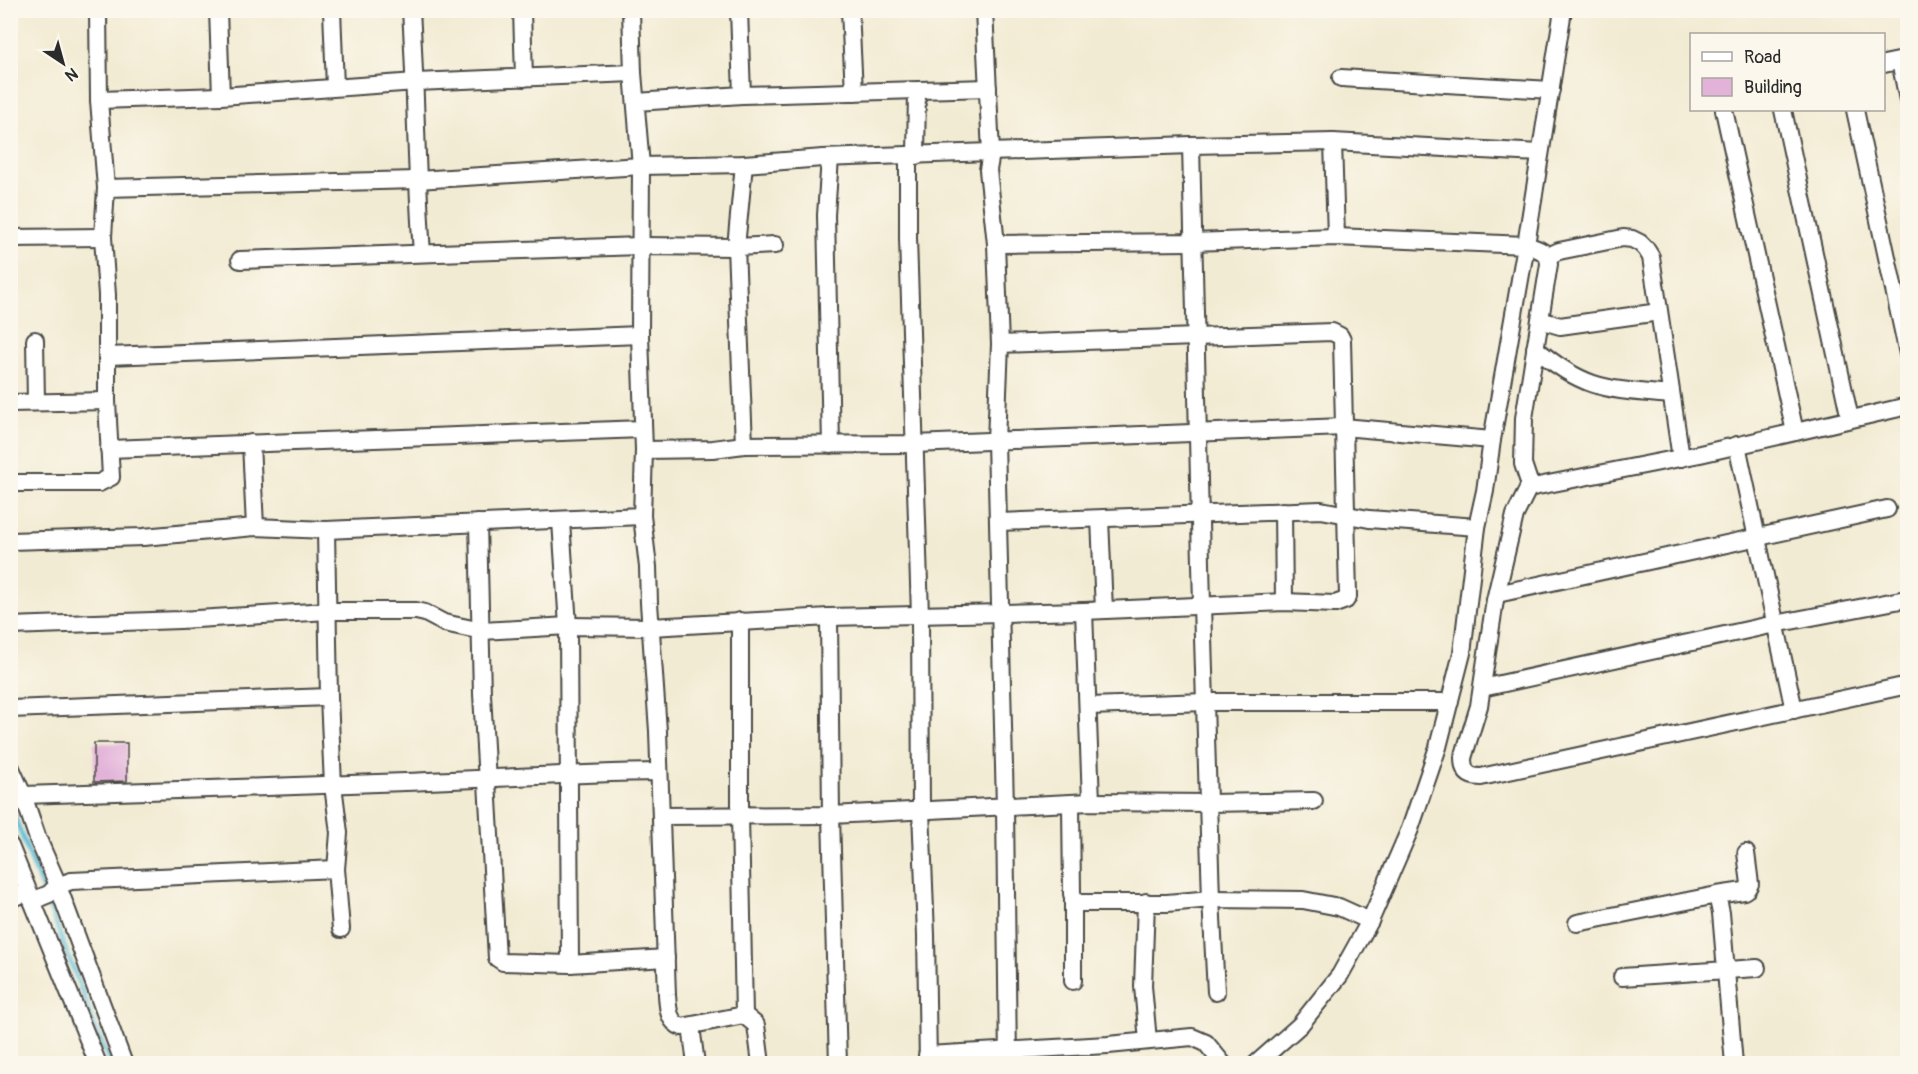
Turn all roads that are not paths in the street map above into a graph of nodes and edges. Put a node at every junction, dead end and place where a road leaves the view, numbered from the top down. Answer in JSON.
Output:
{"nodes":[{"id":1,"x":98,"y":10,"type":"edge"},
{"id":2,"x":219,"y":10,"type":"edge"},
{"id":3,"x":332,"y":10,"type":"edge"},
{"id":4,"x":411,"y":10,"type":"edge"},
{"id":5,"x":522,"y":10,"type":"edge"},
{"id":6,"x":632,"y":10,"type":"edge"},
{"id":7,"x":739,"y":10,"type":"edge"},
{"id":8,"x":850,"y":10,"type":"edge"},
{"id":9,"x":984,"y":10,"type":"edge"},
{"id":10,"x":1563,"y":10,"type":"edge"},
{"id":11,"x":1897,"y":61,"type":"edge"},
{"id":12,"x":633,"y":73,"type":"junction"},
{"id":13,"x":524,"y":78,"type":"junction"},
{"id":14,"x":1341,"y":78,"type":"dead end"},
{"id":15,"x":416,"y":82,"type":"junction"},
{"id":16,"x":335,"y":87,"type":"junction"},
{"id":17,"x":988,"y":88,"type":"junction"},
{"id":18,"x":1551,"y":90,"type":"junction"},
{"id":19,"x":917,"y":91,"type":"junction"},
{"id":20,"x":854,"y":92,"type":"junction"},
{"id":21,"x":742,"y":95,"type":"junction"},
{"id":22,"x":221,"y":96,"type":"junction"},
{"id":23,"x":99,"y":100,"type":"junction"},
{"id":24,"x":1908,"y":100,"type":"edge"},
{"id":25,"x":636,"y":102,"type":"junction"},
{"id":26,"x":1724,"y":111,"type":"edge"},
{"id":27,"x":1783,"y":111,"type":"edge"},
{"id":28,"x":1856,"y":111,"type":"edge"},
{"id":29,"x":1333,"y":142,"type":"junction"},
{"id":30,"x":1191,"y":145,"type":"junction"},
{"id":31,"x":991,"y":153,"type":"junction"},
{"id":32,"x":1540,"y":153,"type":"junction"},
{"id":33,"x":912,"y":157,"type":"junction"},
{"id":34,"x":830,"y":158,"type":"junction"},
{"id":35,"x":744,"y":164,"type":"junction"},
{"id":36,"x":641,"y":166,"type":"junction"},
{"id":37,"x":417,"y":180,"type":"junction"},
{"id":38,"x":106,"y":188,"type":"junction"},
{"id":39,"x":103,"y":237,"type":"junction"},
{"id":40,"x":1336,"y":237,"type":"junction"},
{"id":41,"x":10,"y":238,"type":"edge"},
{"id":42,"x":1192,"y":242,"type":"junction"},
{"id":43,"x":775,"y":244,"type":"dead end"},
{"id":44,"x":996,"y":244,"type":"junction"},
{"id":45,"x":1526,"y":245,"type":"junction"},
{"id":46,"x":640,"y":246,"type":"junction"},
{"id":47,"x":736,"y":247,"type":"junction"},
{"id":48,"x":422,"y":253,"type":"junction"},
{"id":49,"x":1548,"y":256,"type":"junction"},
{"id":50,"x":240,"y":260,"type":"dead end"},
{"id":51,"x":1659,"y":312,"type":"junction"},
{"id":52,"x":1539,"y":320,"type":"junction"},
{"id":53,"x":640,"y":335,"type":"junction"},
{"id":54,"x":1194,"y":338,"type":"junction"},
{"id":55,"x":35,"y":340,"type":"dead end"},
{"id":56,"x":1000,"y":344,"type":"junction"},
{"id":57,"x":1535,"y":348,"type":"junction"},
{"id":58,"x":1908,"y":354,"type":"edge"},
{"id":59,"x":108,"y":356,"type":"junction"},
{"id":60,"x":1671,"y":395,"type":"junction"},
{"id":61,"x":107,"y":401,"type":"junction"},
{"id":62,"x":36,"y":402,"type":"junction"},
{"id":63,"x":10,"y":403,"type":"edge"},
{"id":64,"x":1908,"y":406,"type":"edge"},
{"id":65,"x":1850,"y":419,"type":"junction"},
{"id":66,"x":1343,"y":427,"type":"junction"},
{"id":67,"x":644,"y":429,"type":"junction"},
{"id":68,"x":1198,"y":432,"type":"junction"},
{"id":69,"x":1795,"y":432,"type":"junction"},
{"id":70,"x":1492,"y":440,"type":"junction"},
{"id":71,"x":996,"y":441,"type":"junction"},
{"id":72,"x":251,"y":443,"type":"junction"},
{"id":73,"x":914,"y":444,"type":"junction"},
{"id":74,"x":831,"y":445,"type":"junction"},
{"id":75,"x":1737,"y":445,"type":"junction"},
{"id":76,"x":744,"y":446,"type":"junction"},
{"id":77,"x":109,"y":449,"type":"junction"},
{"id":78,"x":644,"y":450,"type":"junction"},
{"id":79,"x":1681,"y":458,"type":"junction"},
{"id":80,"x":10,"y":483,"type":"edge"},
{"id":81,"x":1528,"y":489,"type":"junction"},
{"id":82,"x":1887,"y":509,"type":"dead end"},
{"id":83,"x":1282,"y":512,"type":"junction"},
{"id":84,"x":1345,"y":513,"type":"junction"},
{"id":85,"x":642,"y":516,"type":"junction"},
{"id":86,"x":1200,"y":516,"type":"junction"},
{"id":87,"x":1100,"y":519,"type":"junction"},
{"id":88,"x":561,"y":521,"type":"junction"},
{"id":89,"x":999,"y":522,"type":"junction"},
{"id":90,"x":478,"y":523,"type":"junction"},
{"id":91,"x":255,"y":527,"type":"junction"},
{"id":92,"x":1477,"y":527,"type":"junction"},
{"id":93,"x":326,"y":530,"type":"junction"},
{"id":94,"x":1757,"y":537,"type":"junction"},
{"id":95,"x":10,"y":541,"type":"edge"},
{"id":96,"x":1497,"y":594,"type":"junction"},
{"id":97,"x":1906,"y":599,"type":"edge"},
{"id":98,"x":1284,"y":602,"type":"junction"},
{"id":99,"x":1202,"y":605,"type":"junction"},
{"id":100,"x":1104,"y":610,"type":"junction"},
{"id":101,"x":328,"y":611,"type":"junction"},
{"id":102,"x":1084,"y":611,"type":"junction"},
{"id":103,"x":1000,"y":612,"type":"junction"},
{"id":104,"x":920,"y":615,"type":"junction"},
{"id":105,"x":829,"y":617,"type":"junction"},
{"id":106,"x":740,"y":621,"type":"junction"},
{"id":107,"x":1775,"y":624,"type":"junction"},
{"id":108,"x":10,"y":626,"type":"edge"},
{"id":109,"x":568,"y":626,"type":"junction"},
{"id":110,"x":651,"y":627,"type":"junction"},
{"id":111,"x":482,"y":631,"type":"junction"},
{"id":112,"x":1908,"y":686,"type":"edge"},
{"id":113,"x":1482,"y":688,"type":"junction"},
{"id":114,"x":329,"y":697,"type":"junction"},
{"id":115,"x":1206,"y":702,"type":"junction"},
{"id":116,"x":1450,"y":702,"type":"junction"},
{"id":117,"x":1089,"y":706,"type":"junction"},
{"id":118,"x":10,"y":709,"type":"edge"},
{"id":119,"x":1794,"y":710,"type":"junction"},
{"id":120,"x":10,"y":766,"type":"edge"},
{"id":121,"x":659,"y":772,"type":"junction"},
{"id":122,"x":570,"y":773,"type":"junction"},
{"id":123,"x":488,"y":779,"type":"junction"},
{"id":124,"x":333,"y":785,"type":"junction"},
{"id":125,"x":23,"y":795,"type":"junction"},
{"id":126,"x":1314,"y":801,"type":"dead end"},
{"id":127,"x":1091,"y":802,"type":"junction"},
{"id":128,"x":1209,"y":803,"type":"junction"},
{"id":129,"x":1071,"y":805,"type":"junction"},
{"id":130,"x":1005,"y":807,"type":"junction"},
{"id":131,"x":921,"y":811,"type":"junction"},
{"id":132,"x":740,"y":815,"type":"junction"},
{"id":133,"x":831,"y":815,"type":"junction"},
{"id":134,"x":662,"y":816,"type":"junction"},
{"id":135,"x":10,"y":846,"type":"edge"},
{"id":136,"x":1746,"y":853,"type":"dead end"},
{"id":137,"x":336,"y":869,"type":"junction"},
{"id":138,"x":41,"y":895,"type":"junction"},
{"id":139,"x":1717,"y":895,"type":"junction"},
{"id":140,"x":10,"y":898,"type":"edge"},
{"id":141,"x":1073,"y":898,"type":"junction"},
{"id":142,"x":1211,"y":899,"type":"junction"},
{"id":143,"x":1146,"y":902,"type":"junction"},
{"id":144,"x":1370,"y":921,"type":"junction"},
{"id":145,"x":1577,"y":923,"type":"dead end"},
{"id":146,"x":341,"y":929,"type":"dead end"},
{"id":147,"x":666,"y":958,"type":"junction"},
{"id":148,"x":570,"y":964,"type":"junction"},
{"id":149,"x":1757,"y":968,"type":"dead end"},
{"id":150,"x":1725,"y":971,"type":"junction"},
{"id":151,"x":1622,"y":977,"type":"dead end"},
{"id":152,"x":1073,"y":981,"type":"dead end"},
{"id":153,"x":1216,"y":992,"type":"dead end"},
{"id":154,"x":744,"y":1015,"type":"junction"},
{"id":155,"x":691,"y":1026,"type":"junction"},
{"id":156,"x":1148,"y":1041,"type":"junction"},
{"id":157,"x":1007,"y":1056,"type":"edge"},
{"id":158,"x":927,"y":1059,"type":"edge"},
{"id":159,"x":98,"y":1064,"type":"edge"},
{"id":160,"x":124,"y":1064,"type":"edge"},
{"id":161,"x":696,"y":1064,"type":"edge"},
{"id":162,"x":761,"y":1064,"type":"edge"},
{"id":163,"x":838,"y":1064,"type":"edge"},
{"id":164,"x":1223,"y":1064,"type":"edge"},
{"id":165,"x":1256,"y":1064,"type":"edge"},
{"id":166,"x":1734,"y":1064,"type":"edge"}],
"edges":[{"from":1,"to":23,"type":"street"},
{"from":2,"to":22,"type":"street"},
{"from":3,"to":16,"type":"street"},
{"from":4,"to":15,"type":"street"},
{"from":5,"to":13,"type":"street"},
{"from":6,"to":12,"type":"street"},
{"from":7,"to":21,"type":"street"},
{"from":8,"to":20,"type":"street"},
{"from":9,"to":17,"type":"street"},
{"from":10,"to":18,"type":"street"},
{"from":11,"to":24,"type":"street"},
{"from":12,"to":13,"type":"street"},
{"from":12,"to":25,"type":"street"},
{"from":13,"to":15,"type":"street"},
{"from":14,"to":18,"type":"street"},
{"from":15,"to":16,"type":"street"},
{"from":15,"to":37,"type":"street"},
{"from":16,"to":22,"type":"street"},
{"from":17,"to":19,"type":"street"},
{"from":17,"to":31,"type":"street"},
{"from":18,"to":32,"type":"street"},
{"from":19,"to":20,"type":"street"},
{"from":19,"to":33,"type":"street"},
{"from":20,"to":21,"type":"street"},
{"from":21,"to":25,"type":"street"},
{"from":22,"to":23,"type":"street"},
{"from":23,"to":38,"type":"street"},
{"from":25,"to":36,"type":"street"},
{"from":26,"to":69,"type":"street"},
{"from":27,"to":65,"type":"street"},
{"from":28,"to":58,"type":"street"},
{"from":29,"to":30,"type":"street"},
{"from":29,"to":32,"type":"street"},
{"from":29,"to":40,"type":"street"},
{"from":30,"to":31,"type":"street"},
{"from":30,"to":42,"type":"street"},
{"from":31,"to":33,"type":"street"},
{"from":31,"to":44,"type":"street"},
{"from":32,"to":45,"type":"street"},
{"from":33,"to":34,"type":"street"},
{"from":33,"to":73,"type":"street"},
{"from":34,"to":35,"type":"street"},
{"from":34,"to":74,"type":"street"},
{"from":35,"to":36,"type":"street"},
{"from":35,"to":47,"type":"street"},
{"from":36,"to":37,"type":"street"},
{"from":36,"to":46,"type":"street"},
{"from":37,"to":38,"type":"street"},
{"from":37,"to":48,"type":"street"},
{"from":38,"to":39,"type":"street"},
{"from":39,"to":41,"type":"street"},
{"from":39,"to":59,"type":"street"},
{"from":40,"to":42,"type":"street"},
{"from":40,"to":45,"type":"street"},
{"from":42,"to":44,"type":"street"},
{"from":42,"to":54,"type":"street"},
{"from":43,"to":47,"type":"street"},
{"from":44,"to":56,"type":"street"},
{"from":45,"to":49,"type":"street"},
{"from":45,"to":70,"type":"street"},
{"from":46,"to":47,"type":"street"},
{"from":46,"to":48,"type":"street"},
{"from":46,"to":53,"type":"street"},
{"from":47,"to":76,"type":"street"},
{"from":48,"to":50,"type":"street"},
{"from":49,"to":51,"type":"street"},
{"from":49,"to":52,"type":"street"},
{"from":51,"to":52,"type":"street"},
{"from":51,"to":60,"type":"street"},
{"from":52,"to":57,"type":"street"},
{"from":53,"to":59,"type":"street"},
{"from":53,"to":67,"type":"street"},
{"from":54,"to":56,"type":"street"},
{"from":54,"to":66,"type":"street"},
{"from":54,"to":68,"type":"street"},
{"from":55,"to":62,"type":"street"},
{"from":56,"to":71,"type":"street"},
{"from":57,"to":60,"type":"street"},
{"from":57,"to":81,"type":"street"},
{"from":59,"to":61,"type":"street"},
{"from":60,"to":79,"type":"street"},
{"from":61,"to":62,"type":"street"},
{"from":61,"to":77,"type":"street"},
{"from":62,"to":63,"type":"street"},
{"from":64,"to":65,"type":"street"},
{"from":65,"to":69,"type":"street"},
{"from":66,"to":68,"type":"street"},
{"from":66,"to":70,"type":"street"},
{"from":66,"to":84,"type":"street"},
{"from":67,"to":72,"type":"street"},
{"from":67,"to":78,"type":"street"},
{"from":68,"to":71,"type":"street"},
{"from":68,"to":86,"type":"street"},
{"from":69,"to":75,"type":"street"},
{"from":70,"to":92,"type":"street"},
{"from":71,"to":73,"type":"street"},
{"from":71,"to":89,"type":"street"},
{"from":72,"to":77,"type":"street"},
{"from":72,"to":91,"type":"street"},
{"from":73,"to":74,"type":"street"},
{"from":73,"to":104,"type":"street"},
{"from":74,"to":76,"type":"street"},
{"from":75,"to":79,"type":"street"},
{"from":75,"to":94,"type":"street"},
{"from":76,"to":78,"type":"street"},
{"from":77,"to":80,"type":"street"},
{"from":78,"to":85,"type":"street"},
{"from":79,"to":81,"type":"street"},
{"from":81,"to":96,"type":"street"},
{"from":82,"to":94,"type":"street"},
{"from":83,"to":84,"type":"street"},
{"from":83,"to":86,"type":"street"},
{"from":83,"to":98,"type":"street"},
{"from":84,"to":92,"type":"street"},
{"from":84,"to":98,"type":"street"},
{"from":85,"to":88,"type":"street"},
{"from":85,"to":110,"type":"street"},
{"from":86,"to":87,"type":"street"},
{"from":86,"to":99,"type":"street"},
{"from":87,"to":89,"type":"street"},
{"from":87,"to":100,"type":"street"},
{"from":88,"to":90,"type":"street"},
{"from":88,"to":109,"type":"street"},
{"from":89,"to":103,"type":"street"},
{"from":90,"to":93,"type":"street"},
{"from":90,"to":111,"type":"street"},
{"from":91,"to":93,"type":"street"},
{"from":91,"to":95,"type":"street"},
{"from":92,"to":116,"type":"street"},
{"from":93,"to":101,"type":"street"},
{"from":94,"to":96,"type":"street"},
{"from":94,"to":107,"type":"street"},
{"from":96,"to":113,"type":"street"},
{"from":97,"to":107,"type":"street"},
{"from":98,"to":99,"type":"street"},
{"from":99,"to":100,"type":"street"},
{"from":99,"to":115,"type":"street"},
{"from":100,"to":102,"type":"street"},
{"from":101,"to":108,"type":"street"},
{"from":101,"to":111,"type":"street"},
{"from":101,"to":114,"type":"street"},
{"from":102,"to":103,"type":"street"},
{"from":102,"to":117,"type":"street"},
{"from":103,"to":104,"type":"street"},
{"from":103,"to":130,"type":"street"},
{"from":104,"to":105,"type":"street"},
{"from":104,"to":131,"type":"street"},
{"from":105,"to":106,"type":"street"},
{"from":105,"to":133,"type":"street"},
{"from":106,"to":110,"type":"street"},
{"from":106,"to":132,"type":"street"},
{"from":107,"to":113,"type":"street"},
{"from":107,"to":119,"type":"street"},
{"from":109,"to":110,"type":"street"},
{"from":109,"to":111,"type":"street"},
{"from":109,"to":122,"type":"street"},
{"from":110,"to":121,"type":"street"},
{"from":111,"to":123,"type":"street"},
{"from":112,"to":119,"type":"street"},
{"from":113,"to":119,"type":"street"},
{"from":114,"to":118,"type":"street"},
{"from":114,"to":124,"type":"street"},
{"from":115,"to":116,"type":"street"},
{"from":115,"to":117,"type":"street"},
{"from":115,"to":128,"type":"street"},
{"from":116,"to":144,"type":"street"},
{"from":117,"to":127,"type":"street"},
{"from":120,"to":125,"type":"street"},
{"from":121,"to":122,"type":"street"},
{"from":121,"to":134,"type":"street"},
{"from":122,"to":123,"type":"street"},
{"from":122,"to":148,"type":"street"},
{"from":123,"to":124,"type":"street"},
{"from":123,"to":148,"type":"street"},
{"from":124,"to":125,"type":"street"},
{"from":124,"to":137,"type":"street"},
{"from":125,"to":138,"type":"street"},
{"from":126,"to":128,"type":"street"},
{"from":127,"to":128,"type":"street"},
{"from":127,"to":129,"type":"street"},
{"from":128,"to":142,"type":"street"},
{"from":129,"to":130,"type":"street"},
{"from":129,"to":141,"type":"street"},
{"from":130,"to":131,"type":"street"},
{"from":130,"to":157,"type":"street"},
{"from":131,"to":133,"type":"street"},
{"from":131,"to":158,"type":"street"},
{"from":132,"to":133,"type":"street"},
{"from":132,"to":134,"type":"street"},
{"from":132,"to":154,"type":"street"},
{"from":133,"to":163,"type":"street"},
{"from":134,"to":147,"type":"street"},
{"from":135,"to":138,"type":"street"},
{"from":136,"to":139,"type":"street"},
{"from":137,"to":138,"type":"street"},
{"from":137,"to":146,"type":"street"},
{"from":138,"to":140,"type":"street"},
{"from":138,"to":159,"type":"street"},
{"from":138,"to":160,"type":"street"},
{"from":139,"to":145,"type":"street"},
{"from":139,"to":150,"type":"street"},
{"from":141,"to":143,"type":"street"},
{"from":141,"to":152,"type":"street"},
{"from":142,"to":143,"type":"street"},
{"from":142,"to":144,"type":"street"},
{"from":142,"to":153,"type":"street"},
{"from":143,"to":156,"type":"street"},
{"from":144,"to":165,"type":"street"},
{"from":147,"to":148,"type":"street"},
{"from":147,"to":155,"type":"street"},
{"from":149,"to":150,"type":"street"},
{"from":150,"to":151,"type":"street"},
{"from":150,"to":166,"type":"street"},
{"from":154,"to":155,"type":"street"},
{"from":154,"to":162,"type":"street"},
{"from":155,"to":161,"type":"street"},
{"from":156,"to":157,"type":"street"},
{"from":156,"to":164,"type":"street"},
{"from":157,"to":158,"type":"street"}]}
